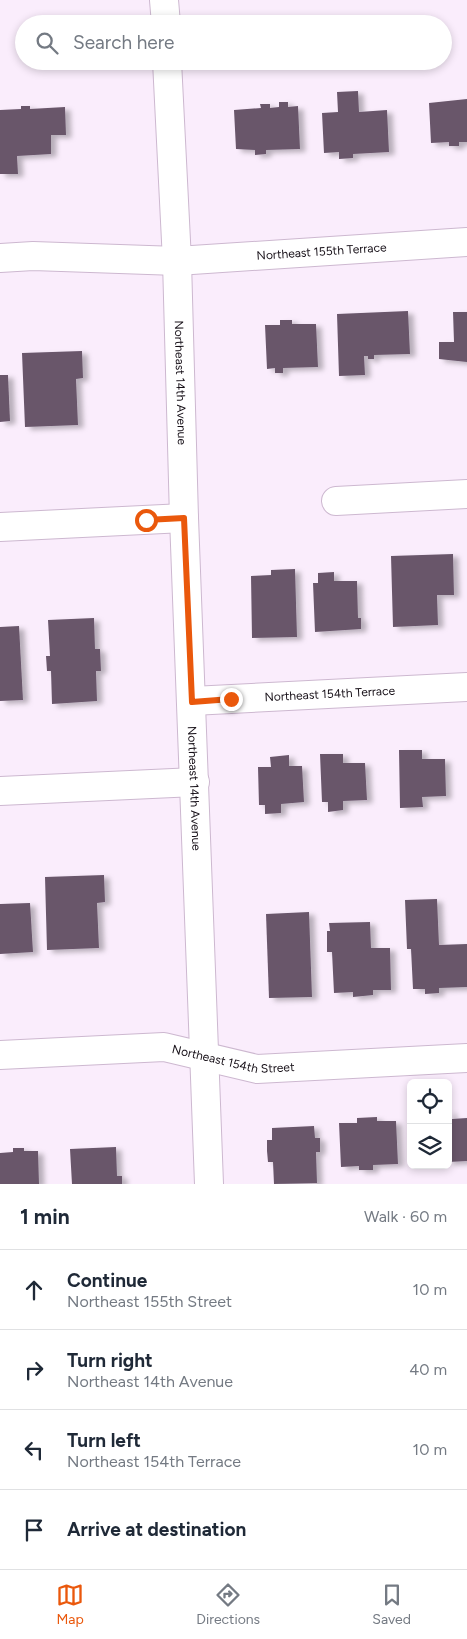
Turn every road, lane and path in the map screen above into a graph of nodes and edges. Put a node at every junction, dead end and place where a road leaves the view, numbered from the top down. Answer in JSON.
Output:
{"nodes":[{"id":1,"x":164,"y":0,"type":"edge"},
{"id":2,"x":165,"y":15,"type":"edge"},
{"id":3,"x":167,"y":70,"type":"edge"},
{"id":4,"x":467,"y":242,"type":"edge"},
{"id":5,"x":0,"y":258,"type":"edge"},
{"id":6,"x":177,"y":260,"type":"junction"},
{"id":7,"x":467,"y":494,"type":"edge"},
{"id":8,"x":336,"y":501,"type":"dead end"},
{"id":9,"x":184,"y":518,"type":"junction"},
{"id":10,"x":0,"y":527,"type":"edge"},
{"id":11,"x":467,"y":688,"type":"edge"},
{"id":12,"x":192,"y":702,"type":"junction"},
{"id":13,"x":195,"y":782,"type":"junction"},
{"id":14,"x":0,"y":791,"type":"edge"},
{"id":15,"x":0,"y":1055,"type":"edge"},
{"id":16,"x":204,"y":1056,"type":"junction"},
{"id":17,"x":467,"y":1058,"type":"edge"},
{"id":18,"x":209,"y":1184,"type":"edge"}],
"edges":[{"from":1,"to":2,"type":"street"},
{"from":3,"to":6,"type":"street","name":"Northeast 14th Avenue"},
{"from":4,"to":6,"type":"street","name":"Northeast 155th Terrace"},
{"from":5,"to":6,"type":"street","name":"Northeast 155th Terrace"},
{"from":6,"to":9,"type":"street","name":"Northeast 14th Avenue"},
{"from":7,"to":8,"type":"street"},
{"from":9,"to":10,"type":"street"},
{"from":9,"to":12,"type":"street","name":"Northeast 14th Avenue"},
{"from":11,"to":12,"type":"street","name":"Northeast 154th Terrace"},
{"from":12,"to":13,"type":"street","name":"Northeast 14th Avenue"},
{"from":13,"to":14,"type":"street"},
{"from":13,"to":16,"type":"street","name":"Northeast 14th Avenue"},
{"from":15,"to":16,"type":"street","name":"Northeast 154th Street"},
{"from":16,"to":17,"type":"street","name":"Northeast 154th Street"},
{"from":16,"to":18,"type":"street","name":"Northeast 14th Avenue"}]}
